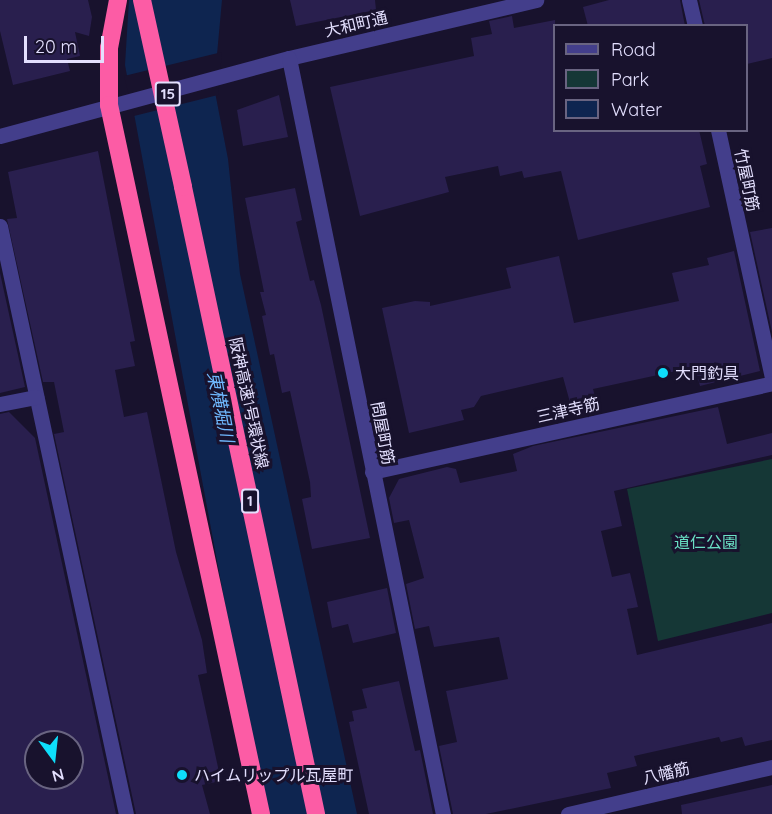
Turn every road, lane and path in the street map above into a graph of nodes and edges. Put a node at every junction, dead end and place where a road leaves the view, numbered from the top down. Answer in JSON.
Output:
{"nodes":[{"id":1,"x":118,"y":0,"type":"edge"},
{"id":2,"x":142,"y":0,"type":"edge"},
{"id":3,"x":154,"y":0,"type":"edge"},
{"id":4,"x":536,"y":0,"type":"edge"},
{"id":5,"x":689,"y":0,"type":"edge"},
{"id":6,"x":695,"y":24,"type":"edge"},
{"id":7,"x":289,"y":58,"type":"junction"},
{"id":8,"x":109,"y":105,"type":"junction"},
{"id":9,"x":718,"y":132,"type":"edge"},
{"id":10,"x":0,"y":136,"type":"edge"},
{"id":11,"x":183,"y":187,"type":"junction"},
{"id":12,"x":0,"y":226,"type":"edge"},
{"id":13,"x":772,"y":378,"type":"edge"},
{"id":14,"x":772,"y":383,"type":"edge"},
{"id":15,"x":36,"y":397,"type":"junction"},
{"id":16,"x":0,"y":404,"type":"edge"},
{"id":17,"x":372,"y":472,"type":"junction"},
{"id":18,"x":772,"y":767,"type":"edge"},
{"id":19,"x":126,"y":814,"type":"edge"},
{"id":20,"x":261,"y":814,"type":"edge"},
{"id":21,"x":316,"y":814,"type":"edge"},
{"id":22,"x":443,"y":814,"type":"edge"},
{"id":23,"x":568,"y":814,"type":"edge"}],
"edges":[{"from":1,"to":8,"type":"highway"},
{"from":2,"to":11,"type":"highway","name":"阪神高速1号環状線","number":"1","bridge":true},
{"from":3,"to":11,"type":"highway","number":"15","bridge":true},
{"from":4,"to":7,"type":"street","name":"大和町通"},
{"from":5,"to":6,"type":"street"},
{"from":7,"to":8,"type":"street","name":"大和町通"},
{"from":7,"to":17,"type":"street","name":"問屋町筋"},
{"from":8,"to":10,"type":"street","name":"大和町通"},
{"from":8,"to":20,"type":"highway"},
{"from":9,"to":13,"type":"street","name":"竹屋町筋"},
{"from":11,"to":21,"type":"highway","name":"阪神高速1号環状線","number":"1"},
{"from":12,"to":15,"type":"street"},
{"from":14,"to":17,"type":"street","name":"三津寺筋"},
{"from":15,"to":16,"type":"street"},
{"from":15,"to":19,"type":"street"},
{"from":17,"to":22,"type":"street","name":"問屋町筋"},
{"from":18,"to":23,"type":"street","name":"八幡筋"}]}
